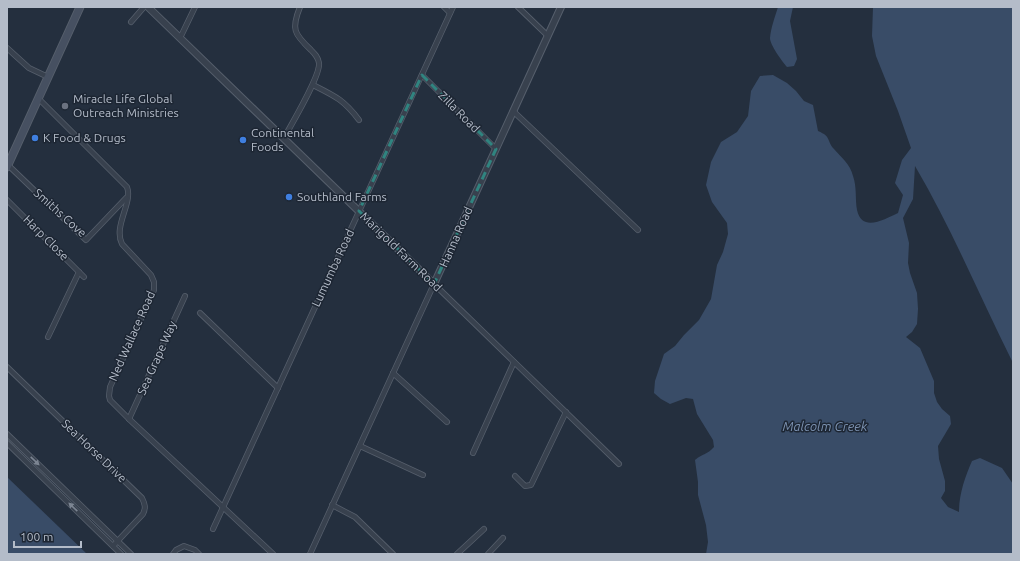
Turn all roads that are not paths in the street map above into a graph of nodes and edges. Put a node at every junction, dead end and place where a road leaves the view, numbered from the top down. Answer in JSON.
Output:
{"nodes":[{"id":1,"x":80,"y":7,"type":"edge"},
{"id":2,"x":144,"y":7,"type":"edge"},
{"id":3,"x":148,"y":7,"type":"edge"},
{"id":4,"x":195,"y":7,"type":"edge"},
{"id":5,"x":300,"y":7,"type":"edge"},
{"id":6,"x":444,"y":7,"type":"edge"},
{"id":7,"x":453,"y":7,"type":"edge"},
{"id":8,"x":518,"y":7,"type":"edge"},
{"id":9,"x":561,"y":7,"type":"edge"},
{"id":10,"x":450,"y":12,"type":"junction"},
{"id":11,"x":131,"y":22,"type":"dead end"},
{"id":12,"x":548,"y":36,"type":"junction"},
{"id":13,"x":180,"y":37,"type":"junction"},
{"id":14,"x":7,"y":48,"type":"edge"},
{"id":15,"x":422,"y":75,"type":"junction"},
{"id":16,"x":48,"y":77,"type":"junction"},
{"id":17,"x":313,"y":85,"type":"junction"},
{"id":18,"x":38,"y":98,"type":"junction"},
{"id":19,"x":513,"y":111,"type":"junction"},
{"id":20,"x":359,"y":120,"type":"dead end"},
{"id":21,"x":284,"y":138,"type":"junction"},
{"id":22,"x":496,"y":149,"type":"junction"},
{"id":23,"x":8,"y":166,"type":"edge"},
{"id":24,"x":127,"y":197,"type":"junction"},
{"id":25,"x":7,"y":200,"type":"edge"},
{"id":26,"x":359,"y":211,"type":"junction"},
{"id":27,"x":638,"y":230,"type":"dead end"},
{"id":28,"x":79,"y":272,"type":"junction"},
{"id":29,"x":84,"y":277,"type":"dead end"},
{"id":30,"x":434,"y":284,"type":"junction"},
{"id":31,"x":184,"y":296,"type":"dead end"},
{"id":32,"x":200,"y":313,"type":"dead end"},
{"id":33,"x":48,"y":337,"type":"dead end"},
{"id":34,"x":514,"y":362,"type":"junction"},
{"id":35,"x":7,"y":367,"type":"edge"},
{"id":36,"x":393,"y":373,"type":"junction"},
{"id":37,"x":278,"y":388,"type":"junction"},
{"id":38,"x":566,"y":412,"type":"junction"},
{"id":39,"x":129,"y":420,"type":"junction"},
{"id":40,"x":447,"y":422,"type":"dead end"},
{"id":41,"x":7,"y":434,"type":"edge"},
{"id":42,"x":7,"y":443,"type":"edge"},
{"id":43,"x":360,"y":446,"type":"junction"},
{"id":44,"x":473,"y":453,"type":"dead end"},
{"id":45,"x":619,"y":464,"type":"dead end"},
{"id":46,"x":423,"y":475,"type":"dead end"},
{"id":47,"x":515,"y":476,"type":"dead end"},
{"id":48,"x":332,"y":505,"type":"junction"},
{"id":49,"x":224,"y":507,"type":"junction"},
{"id":50,"x":213,"y":529,"type":"dead end"},
{"id":51,"x":484,"y":529,"type":"dead end"},
{"id":52,"x":503,"y":538,"type":"dead end"},
{"id":53,"x":118,"y":541,"type":"junction"},
{"id":54,"x":113,"y":546,"type":"junction"},
{"id":55,"x":121,"y":554,"type":"edge"},
{"id":56,"x":131,"y":554,"type":"edge"},
{"id":57,"x":173,"y":554,"type":"edge"},
{"id":58,"x":199,"y":554,"type":"edge"},
{"id":59,"x":273,"y":554,"type":"edge"},
{"id":60,"x":310,"y":554,"type":"edge"},
{"id":61,"x":393,"y":554,"type":"edge"},
{"id":62,"x":457,"y":554,"type":"edge"},
{"id":63,"x":488,"y":554,"type":"edge"}],
"edges":[{"from":1,"to":16,"type":"main road"},
{"from":2,"to":11,"type":"street"},
{"from":3,"to":13,"type":"street","name":"Marigold Farm Road"},
{"from":4,"to":13,"type":"street"},
{"from":5,"to":17,"type":"street"},
{"from":6,"to":10,"type":"street"},
{"from":7,"to":10,"type":"street","name":"Lumumba Road"},
{"from":8,"to":12,"type":"street"},
{"from":9,"to":12,"type":"street","name":"Hanna Road"},
{"from":10,"to":15,"type":"street","name":"Lumumba Road"},
{"from":12,"to":19,"type":"street","name":"Hanna Road"},
{"from":13,"to":21,"type":"street","name":"Marigold Farm Road"},
{"from":14,"to":16,"type":"street"},
{"from":15,"to":22,"type":"street","name":"Zilla Road"},
{"from":15,"to":26,"type":"street","name":"Lumumba Road"},
{"from":16,"to":18,"type":"main road"},
{"from":17,"to":20,"type":"street"},
{"from":17,"to":21,"type":"street"},
{"from":18,"to":23,"type":"main road"},
{"from":18,"to":24,"type":"street"},
{"from":19,"to":22,"type":"street","name":"Hanna Road"},
{"from":19,"to":27,"type":"street"},
{"from":21,"to":26,"type":"street","name":"Marigold Farm Road"},
{"from":22,"to":30,"type":"street","name":"Hanna Road"},
{"from":23,"to":24,"type":"street","name":"Smiths Cove"},
{"from":24,"to":39,"type":"street","name":"Ned Wallace Road"},
{"from":25,"to":28,"type":"street","name":"Harp Close"},
{"from":26,"to":30,"type":"street","name":"Marigold Farm Road"},
{"from":26,"to":37,"type":"street","name":"Lumumba Road"},
{"from":28,"to":29,"type":"street","name":"Harp Close"},
{"from":28,"to":33,"type":"street"},
{"from":30,"to":34,"type":"street","name":"Marigold Farm Road"},
{"from":30,"to":36,"type":"street","name":"Hanna Road"},
{"from":31,"to":39,"type":"street","name":"Sea Grape Way"},
{"from":32,"to":37,"type":"street"},
{"from":34,"to":38,"type":"street","name":"Marigold Farm Road"},
{"from":34,"to":44,"type":"street"},
{"from":35,"to":53,"type":"street","name":"Sea Horse Drive"},
{"from":36,"to":40,"type":"street"},
{"from":36,"to":43,"type":"street","name":"Hanna Road"},
{"from":37,"to":49,"type":"street","name":"Lumumba Road"},
{"from":38,"to":45,"type":"street","name":"Marigold Farm Road"},
{"from":38,"to":47,"type":"street"},
{"from":39,"to":49,"type":"street","name":"Ned Wallace Road"},
{"from":41,"to":53,"type":"street","one_way":true},
{"from":54,"to":42,"type":"street","one_way":true},
{"from":43,"to":46,"type":"street"},
{"from":43,"to":48,"type":"street","name":"Hanna Road"},
{"from":48,"to":60,"type":"street","name":"Hanna Road"},
{"from":48,"to":61,"type":"street"},
{"from":49,"to":50,"type":"street","name":"Lumumba Road"},
{"from":49,"to":59,"type":"street","name":"Ned Wallace Road"},
{"from":51,"to":62,"type":"street"},
{"from":52,"to":63,"type":"street"},
{"from":53,"to":54,"type":"street","name":"Sea Horse Drive"},
{"from":53,"to":56,"type":"street"},
{"from":54,"to":55,"type":"street"},
{"from":57,"to":58,"type":"street"}]}
